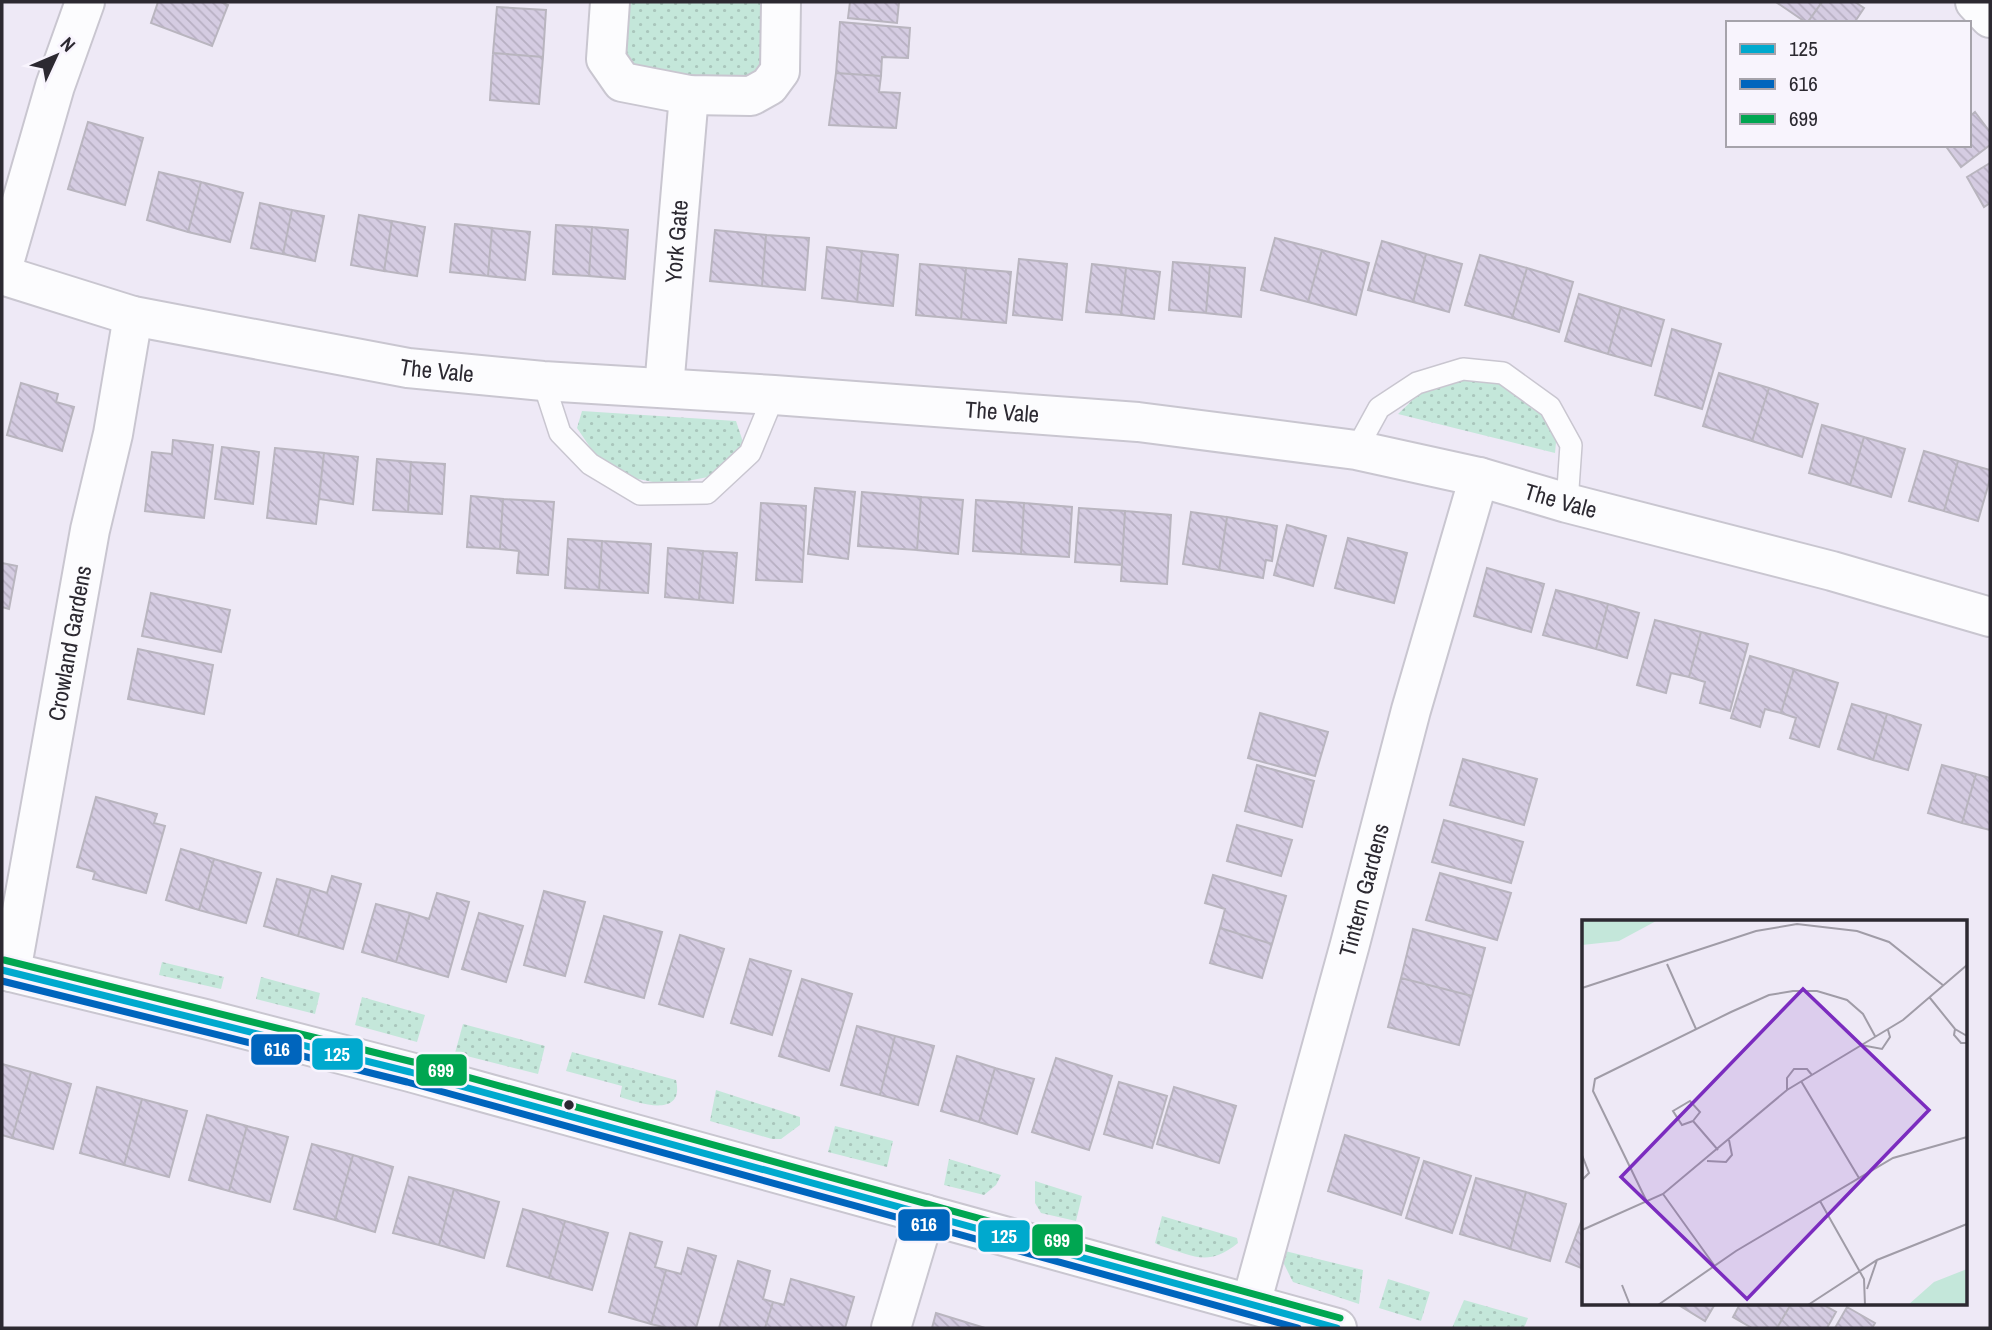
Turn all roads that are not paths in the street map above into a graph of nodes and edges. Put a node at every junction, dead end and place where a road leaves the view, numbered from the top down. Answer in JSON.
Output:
{"nodes":[{"id":1,"x":85,"y":2,"type":"edge"},
{"id":2,"x":610,"y":2,"type":"edge"},
{"id":3,"x":781,"y":2,"type":"edge"},
{"id":4,"x":1975,"y":2,"type":"edge"},
{"id":5,"x":1990,"y":18,"type":"edge"},
{"id":6,"x":689,"y":95,"type":"junction"},
{"id":7,"x":2,"y":273,"type":"edge"},
{"id":8,"x":133,"y":316,"type":"junction"},
{"id":9,"x":543,"y":381,"type":"junction"},
{"id":10,"x":664,"y":388,"type":"junction"},
{"id":11,"x":774,"y":395,"type":"junction"},
{"id":12,"x":1356,"y":450,"type":"junction"},
{"id":13,"x":1479,"y":477,"type":"junction"},
{"id":14,"x":1567,"y":503,"type":"junction"},
{"id":15,"x":1990,"y":617,"type":"edge"},
{"id":16,"x":7,"y":971,"type":"edge"},
{"id":17,"x":925,"y":1214,"type":"junction"},
{"id":18,"x":1251,"y":1304,"type":"junction"},
{"id":19,"x":891,"y":1328,"type":"edge"},
{"id":20,"x":1337,"y":1328,"type":"edge"}],
"edges":[{"from":1,"to":7,"type":"street"},
{"from":2,"to":6,"type":"street"},
{"from":3,"to":6,"type":"street"},
{"from":4,"to":5,"type":"street"},
{"from":6,"to":10,"type":"street","name":"York Gate"},
{"from":7,"to":8,"type":"street","name":"The Vale"},
{"from":8,"to":9,"type":"street","name":"The Vale"},
{"from":8,"to":16,"type":"street","name":"Crowland Gardens"},
{"from":9,"to":10,"type":"street","name":"The Vale"},
{"from":9,"to":11,"type":"lane"},
{"from":10,"to":11,"type":"street","name":"The Vale"},
{"from":11,"to":12,"type":"street","name":"The Vale"},
{"from":12,"to":13,"type":"street","name":"The Vale"},
{"from":12,"to":14,"type":"lane"},
{"from":13,"to":14,"type":"street","name":"The Vale"},
{"from":13,"to":18,"type":"street","name":"Tintern Gardens"},
{"from":14,"to":15,"type":"street","name":"The Vale"},
{"from":16,"to":17,"type":"street"},
{"from":17,"to":18,"type":"street"},
{"from":17,"to":19,"type":"street"},
{"from":18,"to":20,"type":"street"}]}
